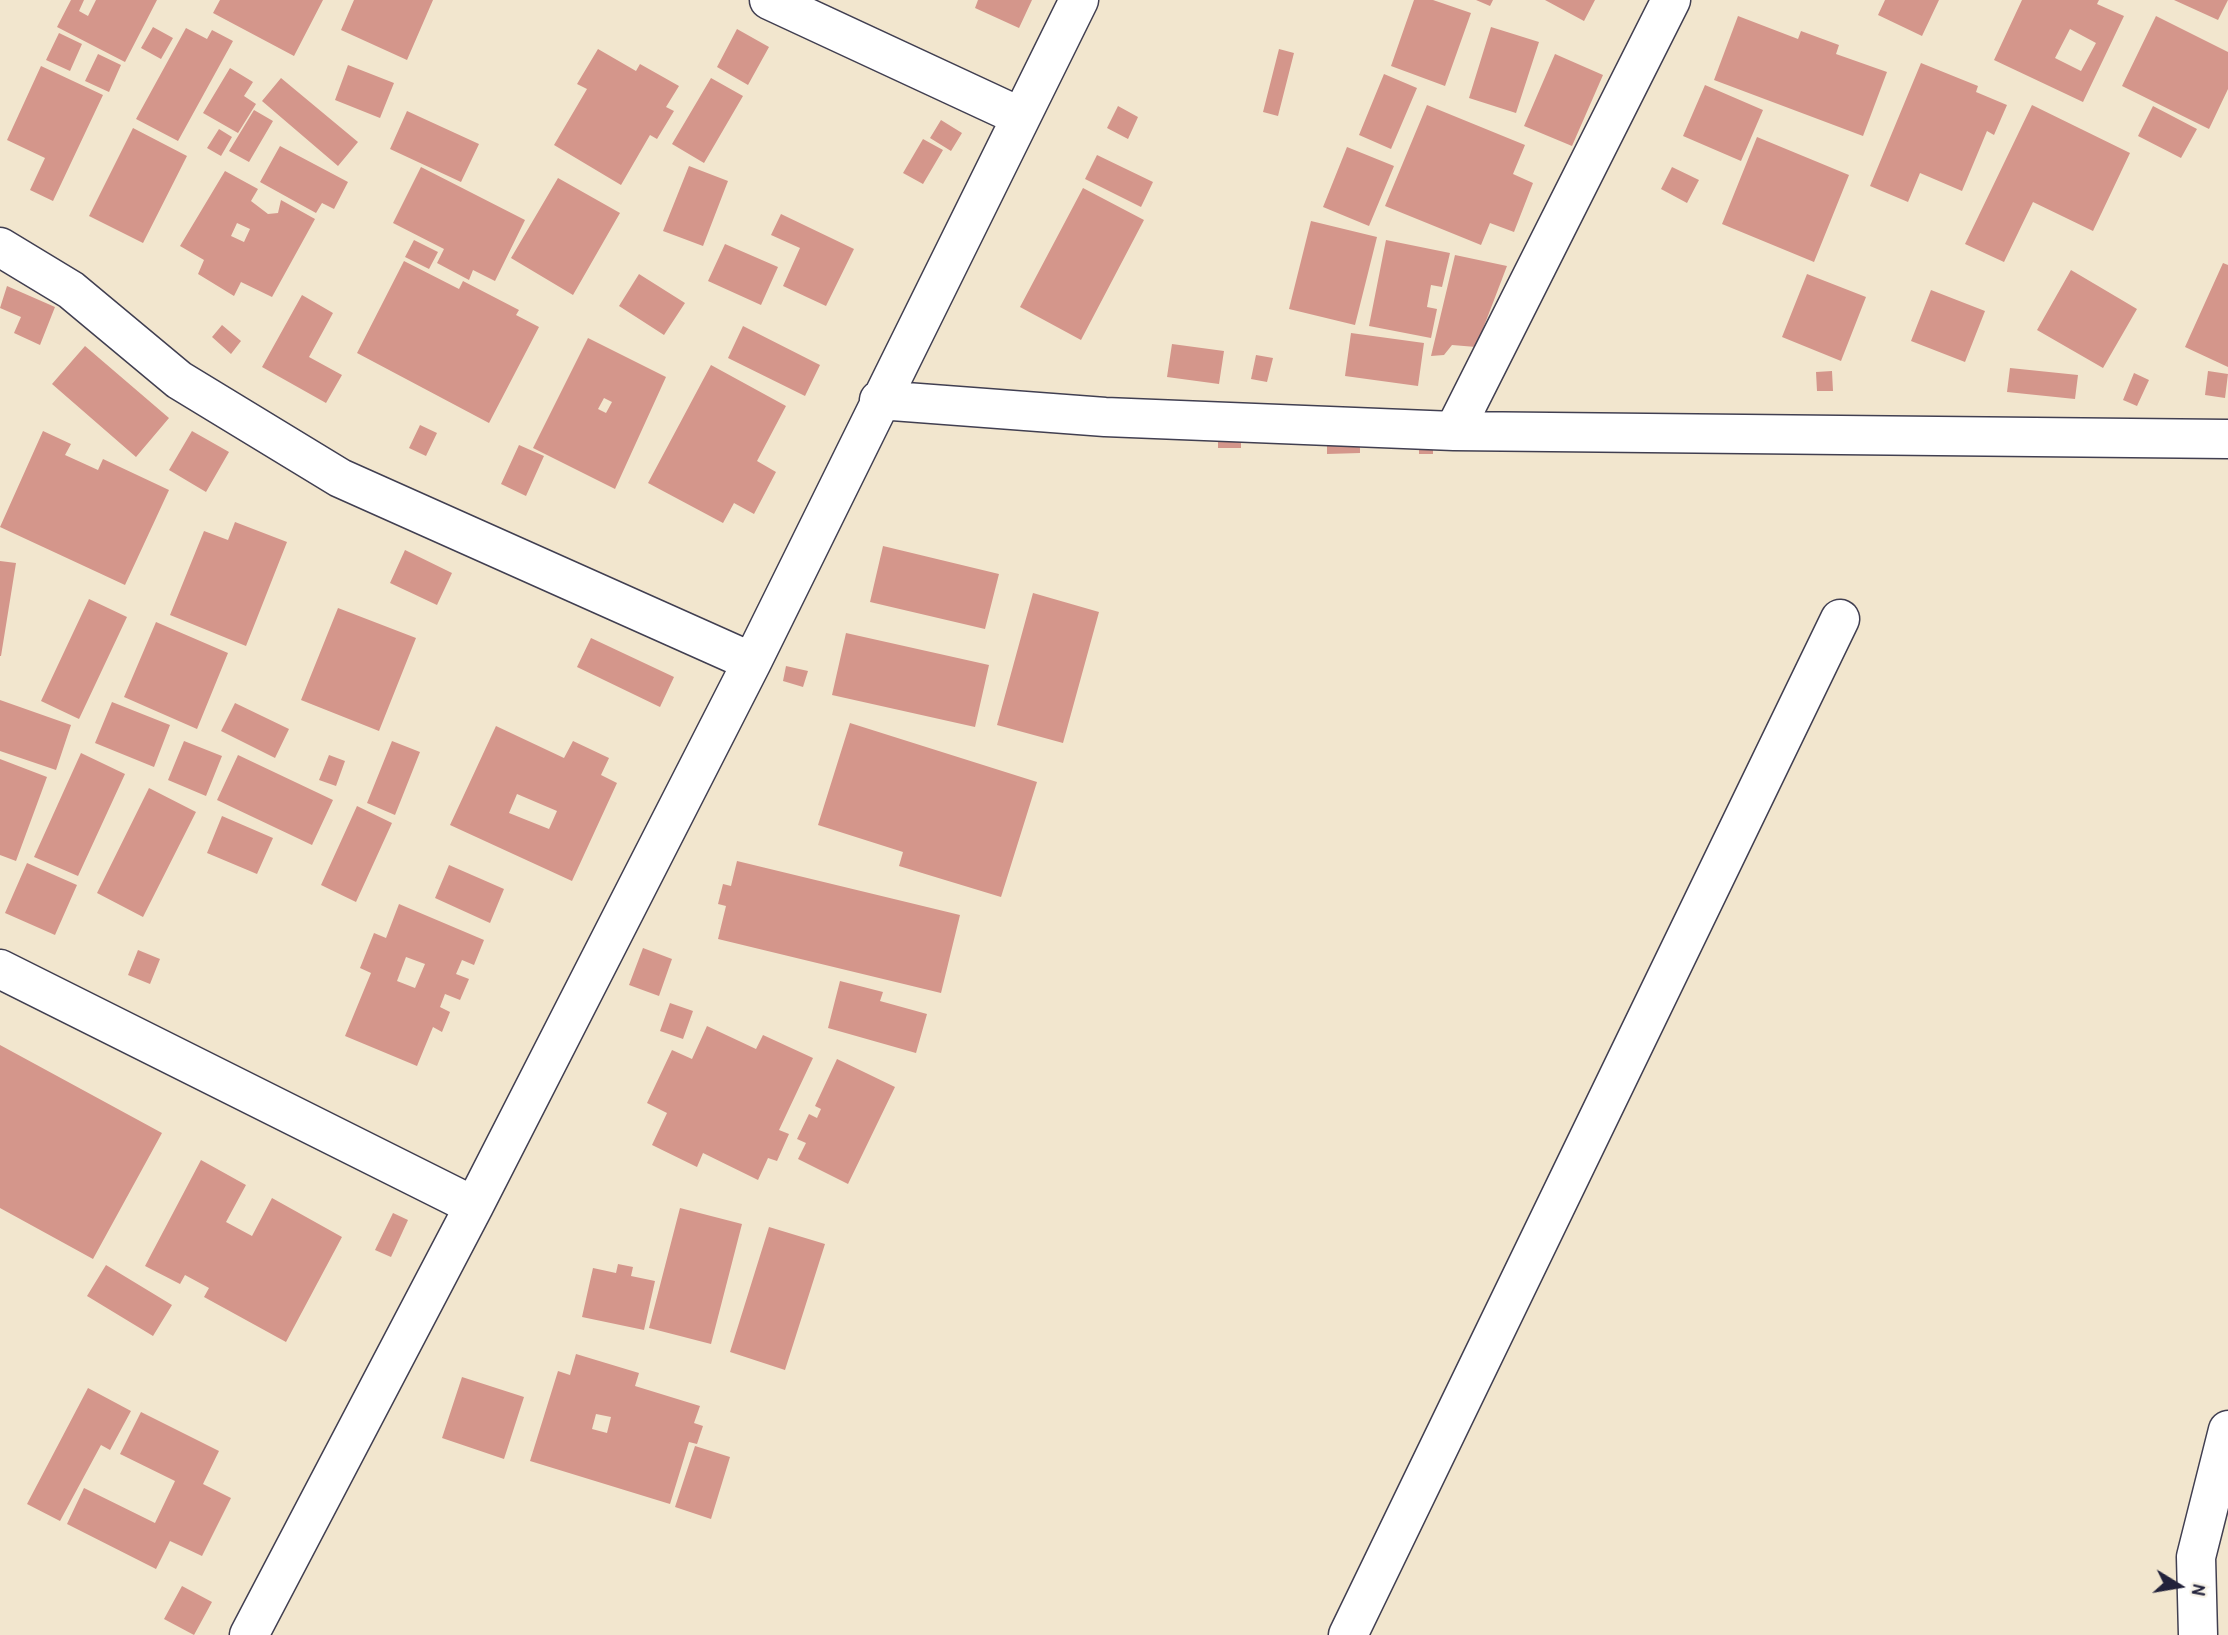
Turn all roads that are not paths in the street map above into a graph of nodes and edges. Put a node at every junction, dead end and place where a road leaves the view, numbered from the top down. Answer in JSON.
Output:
{"nodes":[{"id":1,"x":769,"y":0,"type":"edge"},
{"id":2,"x":1079,"y":0,"type":"edge"},
{"id":3,"x":1671,"y":0,"type":"edge"},
{"id":4,"x":1021,"y":117,"type":"junction"},
{"id":5,"x":0,"y":247,"type":"edge"},
{"id":6,"x":879,"y":400,"type":"junction"},
{"id":7,"x":1454,"y":431,"type":"junction"},
{"id":8,"x":2228,"y":439,"type":"edge"},
{"id":9,"x":1840,"y":619,"type":"dead end"},
{"id":10,"x":752,"y":662,"type":"junction"},
{"id":11,"x":0,"y":969,"type":"edge"},
{"id":12,"x":474,"y":1206,"type":"junction"},
{"id":13,"x":2228,"y":1430,"type":"edge"},
{"id":14,"x":249,"y":1635,"type":"edge"},
{"id":15,"x":1348,"y":1635,"type":"edge"},
{"id":16,"x":2198,"y":1635,"type":"edge"}],
"edges":[{"from":1,"to":4,"type":"street"},
{"from":2,"to":4,"type":"street"},
{"from":3,"to":7,"type":"street"},
{"from":4,"to":6,"type":"street"},
{"from":5,"to":10,"type":"street"},
{"from":6,"to":7,"type":"street"},
{"from":6,"to":10,"type":"street"},
{"from":7,"to":8,"type":"street"},
{"from":9,"to":15,"type":"street"},
{"from":10,"to":12,"type":"street"},
{"from":11,"to":12,"type":"street"},
{"from":12,"to":14,"type":"street"},
{"from":13,"to":16,"type":"street"}]}
